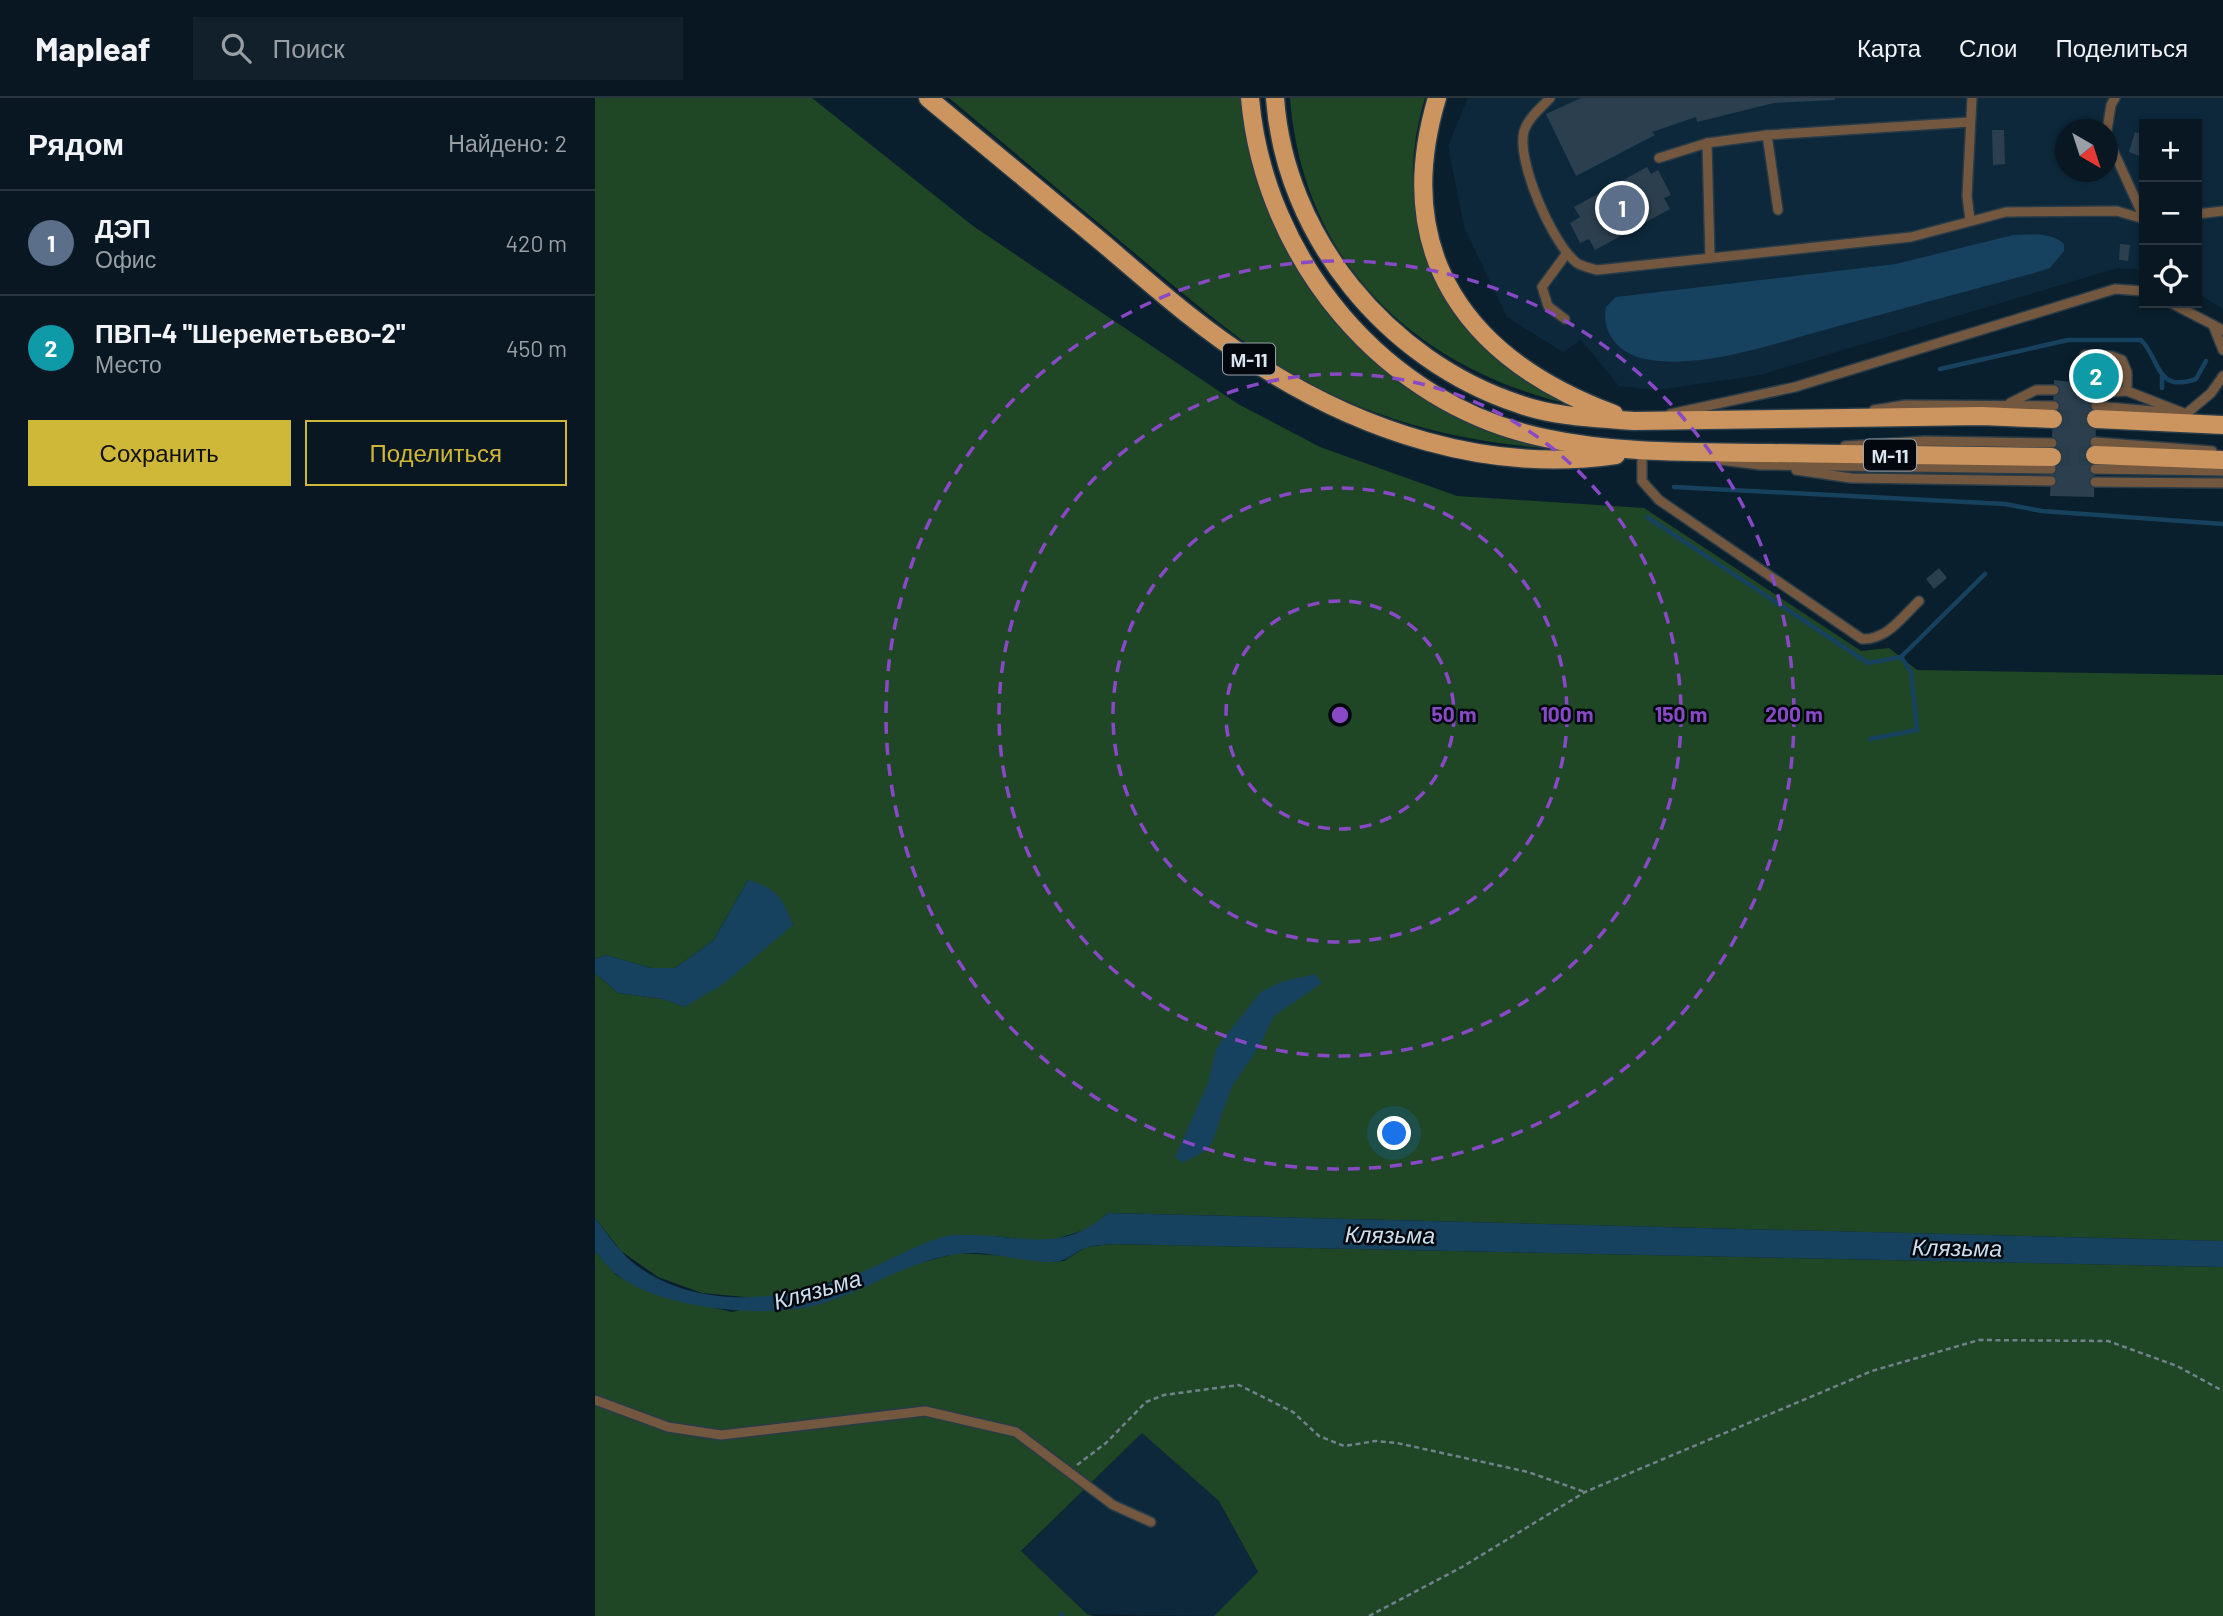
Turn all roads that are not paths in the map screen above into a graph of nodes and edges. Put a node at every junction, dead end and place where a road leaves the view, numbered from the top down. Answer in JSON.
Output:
{"nodes":[{"id":1,"x":928,"y":98,"type":"edge"},
{"id":2,"x":1250,"y":98,"type":"edge"},
{"id":3,"x":1275,"y":98,"type":"edge"},
{"id":4,"x":1437,"y":98,"type":"edge"},
{"id":5,"x":1551,"y":98,"type":"edge"},
{"id":6,"x":1972,"y":98,"type":"edge"},
{"id":7,"x":2115,"y":98,"type":"edge"},
{"id":8,"x":2109,"y":119,"type":"edge"},
{"id":9,"x":1970,"y":122,"type":"junction"},
{"id":10,"x":1767,"y":135,"type":"junction"},
{"id":11,"x":1707,"y":143,"type":"junction"},
{"id":12,"x":1658,"y":158,"type":"dead end"},
{"id":13,"x":2118,"y":159,"type":"edge"},
{"id":14,"x":2139,"y":207,"type":"edge"},
{"id":15,"x":1778,"y":210,"type":"dead end"},
{"id":16,"x":2223,"y":211,"type":"edge"},
{"id":17,"x":2202,"y":213,"type":"edge"},
{"id":18,"x":2139,"y":217,"type":"edge"},
{"id":19,"x":1970,"y":220,"type":"junction"},
{"id":20,"x":1567,"y":253,"type":"junction"},
{"id":21,"x":1710,"y":258,"type":"junction"},
{"id":22,"x":2139,"y":291,"type":"edge"},
{"id":23,"x":2181,"y":308,"type":"edge"},
{"id":24,"x":1565,"y":319,"type":"dead end"},
{"id":25,"x":2213,"y":325,"type":"junction"},
{"id":26,"x":2223,"y":330,"type":"edge"},
{"id":27,"x":2223,"y":350,"type":"edge"},
{"id":28,"x":2085,"y":355,"type":"dead end"},
{"id":29,"x":2223,"y":376,"type":"edge"},
{"id":30,"x":2054,"y":390,"type":"dead end"},
{"id":31,"x":2127,"y":391,"type":"junction"},
{"id":32,"x":2096,"y":393,"type":"dead end"},
{"id":33,"x":2007,"y":405,"type":"junction"},
{"id":34,"x":2053,"y":412,"type":"joint"},
{"id":35,"x":2096,"y":413,"type":"joint"},
{"id":36,"x":2186,"y":414,"type":"junction"},
{"id":37,"x":2223,"y":419,"type":"edge"},
{"id":38,"x":1810,"y":420,"type":"junction"},
{"id":39,"x":1637,"y":421,"type":"junction"},
{"id":40,"x":2223,"y":425,"type":"edge"},
{"id":41,"x":1642,"y":451,"type":"junction"},
{"id":42,"x":2223,"y":452,"type":"edge"},
{"id":43,"x":2095,"y":455,"type":"junction"},
{"id":44,"x":2052,"y":456,"type":"joint"},
{"id":45,"x":2223,"y":460,"type":"edge"},
{"id":46,"x":1760,"y":465,"type":"junction"},
{"id":47,"x":2223,"y":471,"type":"edge"},
{"id":48,"x":2051,"y":481,"type":"dead end"},
{"id":49,"x":2095,"y":482,"type":"dead end"},
{"id":50,"x":2223,"y":483,"type":"edge"},
{"id":51,"x":1919,"y":600,"type":"dead end"},
{"id":52,"x":595,"y":1400,"type":"edge"},
{"id":53,"x":1151,"y":1522,"type":"dead end"}],
"edges":[{"from":1,"to":41,"type":"main road","number":"М-11"},
{"from":2,"to":41,"type":"main road","number":"М-11"},
{"from":3,"to":39,"type":"main road","number":"М-11"},
{"from":4,"to":39,"type":"main road","number":"М-11"},
{"from":5,"to":20,"type":"lane"},
{"from":6,"to":9,"type":"lane"},
{"from":7,"to":8,"type":"lane"},
{"from":9,"to":10,"type":"lane"},
{"from":9,"to":19,"type":"lane"},
{"from":10,"to":11,"type":"lane"},
{"from":10,"to":15,"type":"lane"},
{"from":11,"to":12,"type":"lane"},
{"from":11,"to":21,"type":"lane"},
{"from":13,"to":14,"type":"lane"},
{"from":16,"to":17,"type":"lane"},
{"from":18,"to":19,"type":"lane"},
{"from":19,"to":21,"type":"lane"},
{"from":20,"to":21,"type":"lane"},
{"from":20,"to":24,"type":"lane"},
{"from":22,"to":39,"type":"lane","number":"М-11"},
{"from":23,"to":25,"type":"lane"},
{"from":25,"to":26,"type":"lane"},
{"from":25,"to":27,"type":"lane"},
{"from":28,"to":31,"type":"lane"},
{"from":29,"to":36,"type":"lane"},
{"from":30,"to":33,"type":"lane"},
{"from":31,"to":32,"type":"lane"},
{"from":31,"to":36,"type":"lane"},
{"from":33,"to":34,"type":"lane"},
{"from":33,"to":38,"type":"lane"},
{"from":34,"to":38,"type":"main road","number":"М-11"},
{"from":35,"to":36,"type":"lane"},
{"from":35,"to":40,"type":"main road"},
{"from":36,"to":37,"type":"lane"},
{"from":38,"to":39,"type":"main road","number":"М-11"},
{"from":41,"to":44,"type":"main road","number":"М-11"},
{"from":41,"to":46,"type":"lane"},
{"from":41,"to":51,"type":"lane"},
{"from":42,"to":43,"type":"lane"},
{"from":43,"to":45,"type":"main road"},
{"from":43,"to":47,"type":"lane"},
{"from":44,"to":46,"type":"lane"},
{"from":46,"to":48,"type":"lane"},
{"from":49,"to":50,"type":"lane"},
{"from":52,"to":53,"type":"lane"}]}
